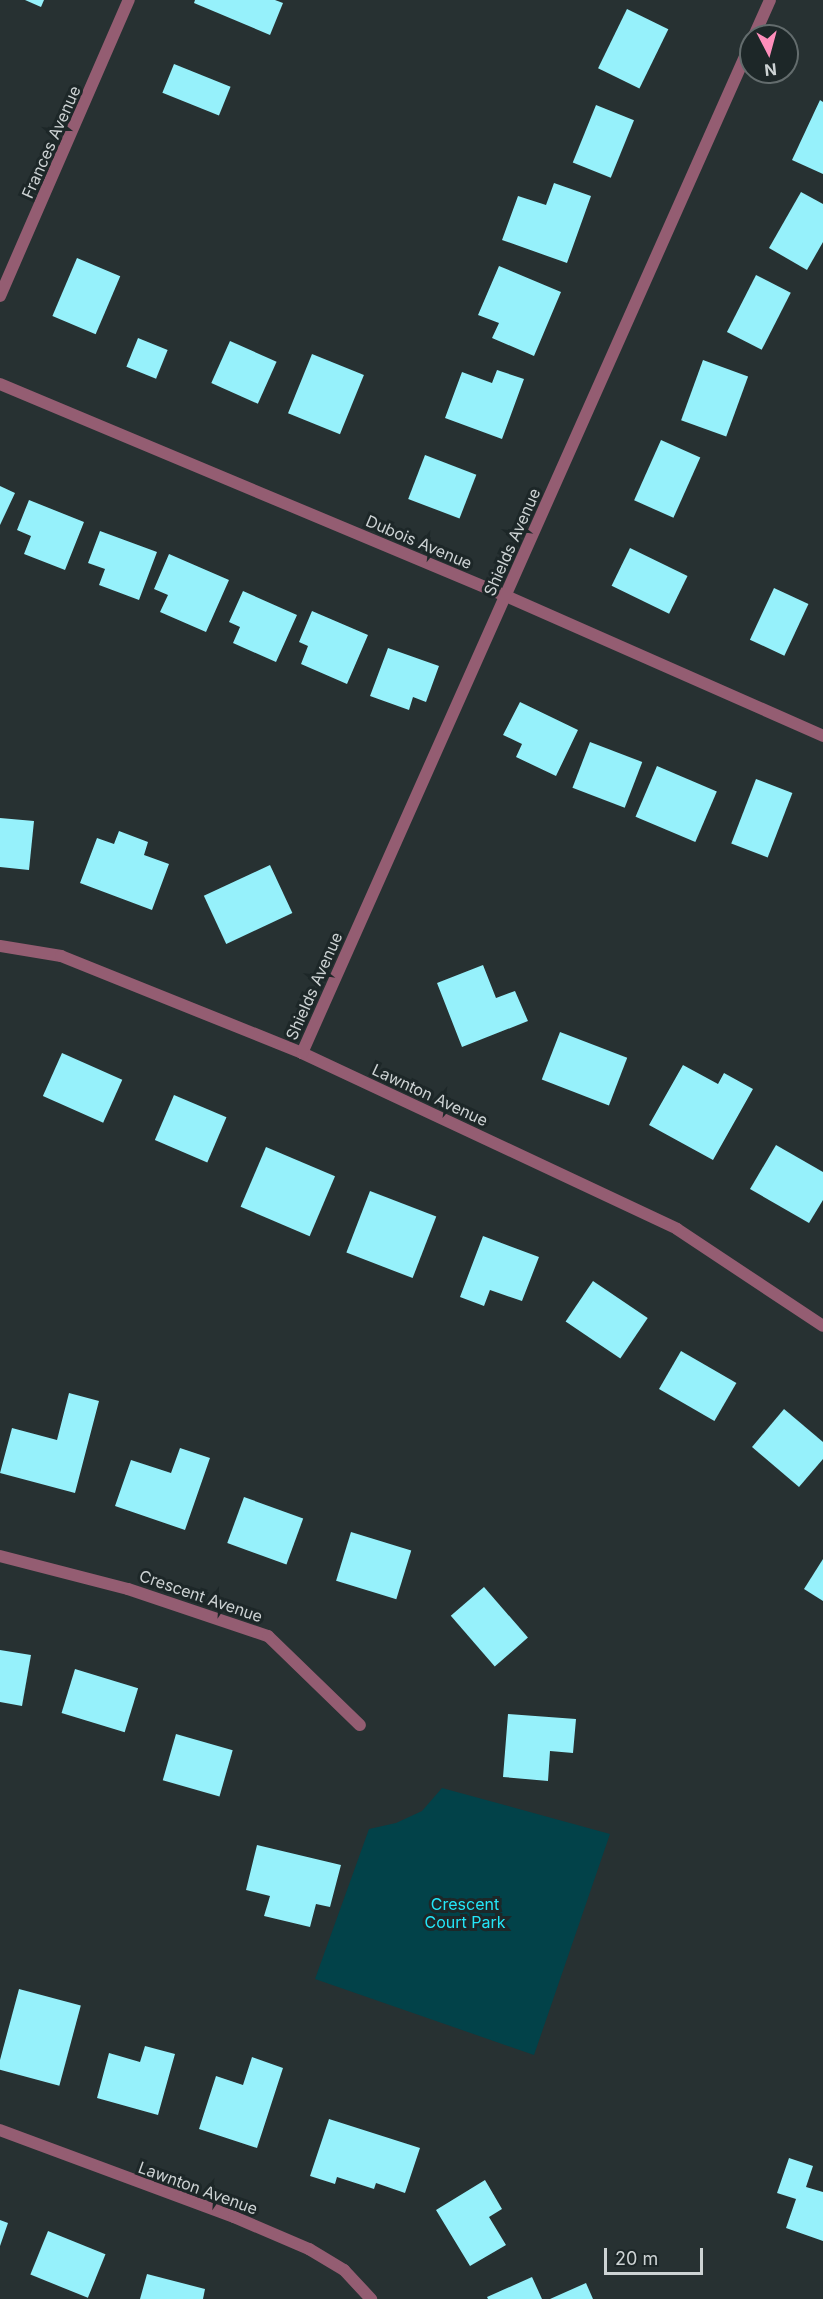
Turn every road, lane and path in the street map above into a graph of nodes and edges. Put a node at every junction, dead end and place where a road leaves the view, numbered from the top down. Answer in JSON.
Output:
{"nodes":[{"id":1,"x":129,"y":0,"type":"edge"},
{"id":2,"x":770,"y":0,"type":"edge"},
{"id":3,"x":759,"y":24,"type":"edge"},
{"id":4,"x":739,"y":70,"type":"edge"},
{"id":5,"x":0,"y":296,"type":"edge"},
{"id":6,"x":0,"y":384,"type":"edge"},
{"id":7,"x":506,"y":596,"type":"junction"},
{"id":8,"x":823,"y":736,"type":"edge"},
{"id":9,"x":0,"y":946,"type":"edge"},
{"id":10,"x":302,"y":1053,"type":"junction"},
{"id":11,"x":823,"y":1326,"type":"edge"},
{"id":12,"x":0,"y":1556,"type":"edge"},
{"id":13,"x":360,"y":1725,"type":"dead end"},
{"id":14,"x":0,"y":2130,"type":"edge"},
{"id":15,"x":371,"y":2299,"type":"edge"}],
"edges":[{"from":1,"to":5,"type":"street","name":"Frances Avenue"},
{"from":2,"to":3,"type":"street"},
{"from":4,"to":7,"type":"street","name":"Shields Avenue"},
{"from":6,"to":7,"type":"street","name":"Dubois Avenue"},
{"from":7,"to":8,"type":"street","name":"Dubois Avenue"},
{"from":7,"to":10,"type":"street","name":"Shields Avenue"},
{"from":9,"to":10,"type":"street","name":"Lawnton Avenue"},
{"from":10,"to":11,"type":"street","name":"Lawnton Avenue"},
{"from":12,"to":13,"type":"street","name":"Crescent Avenue"},
{"from":14,"to":15,"type":"street","name":"Lawnton Avenue"}]}
